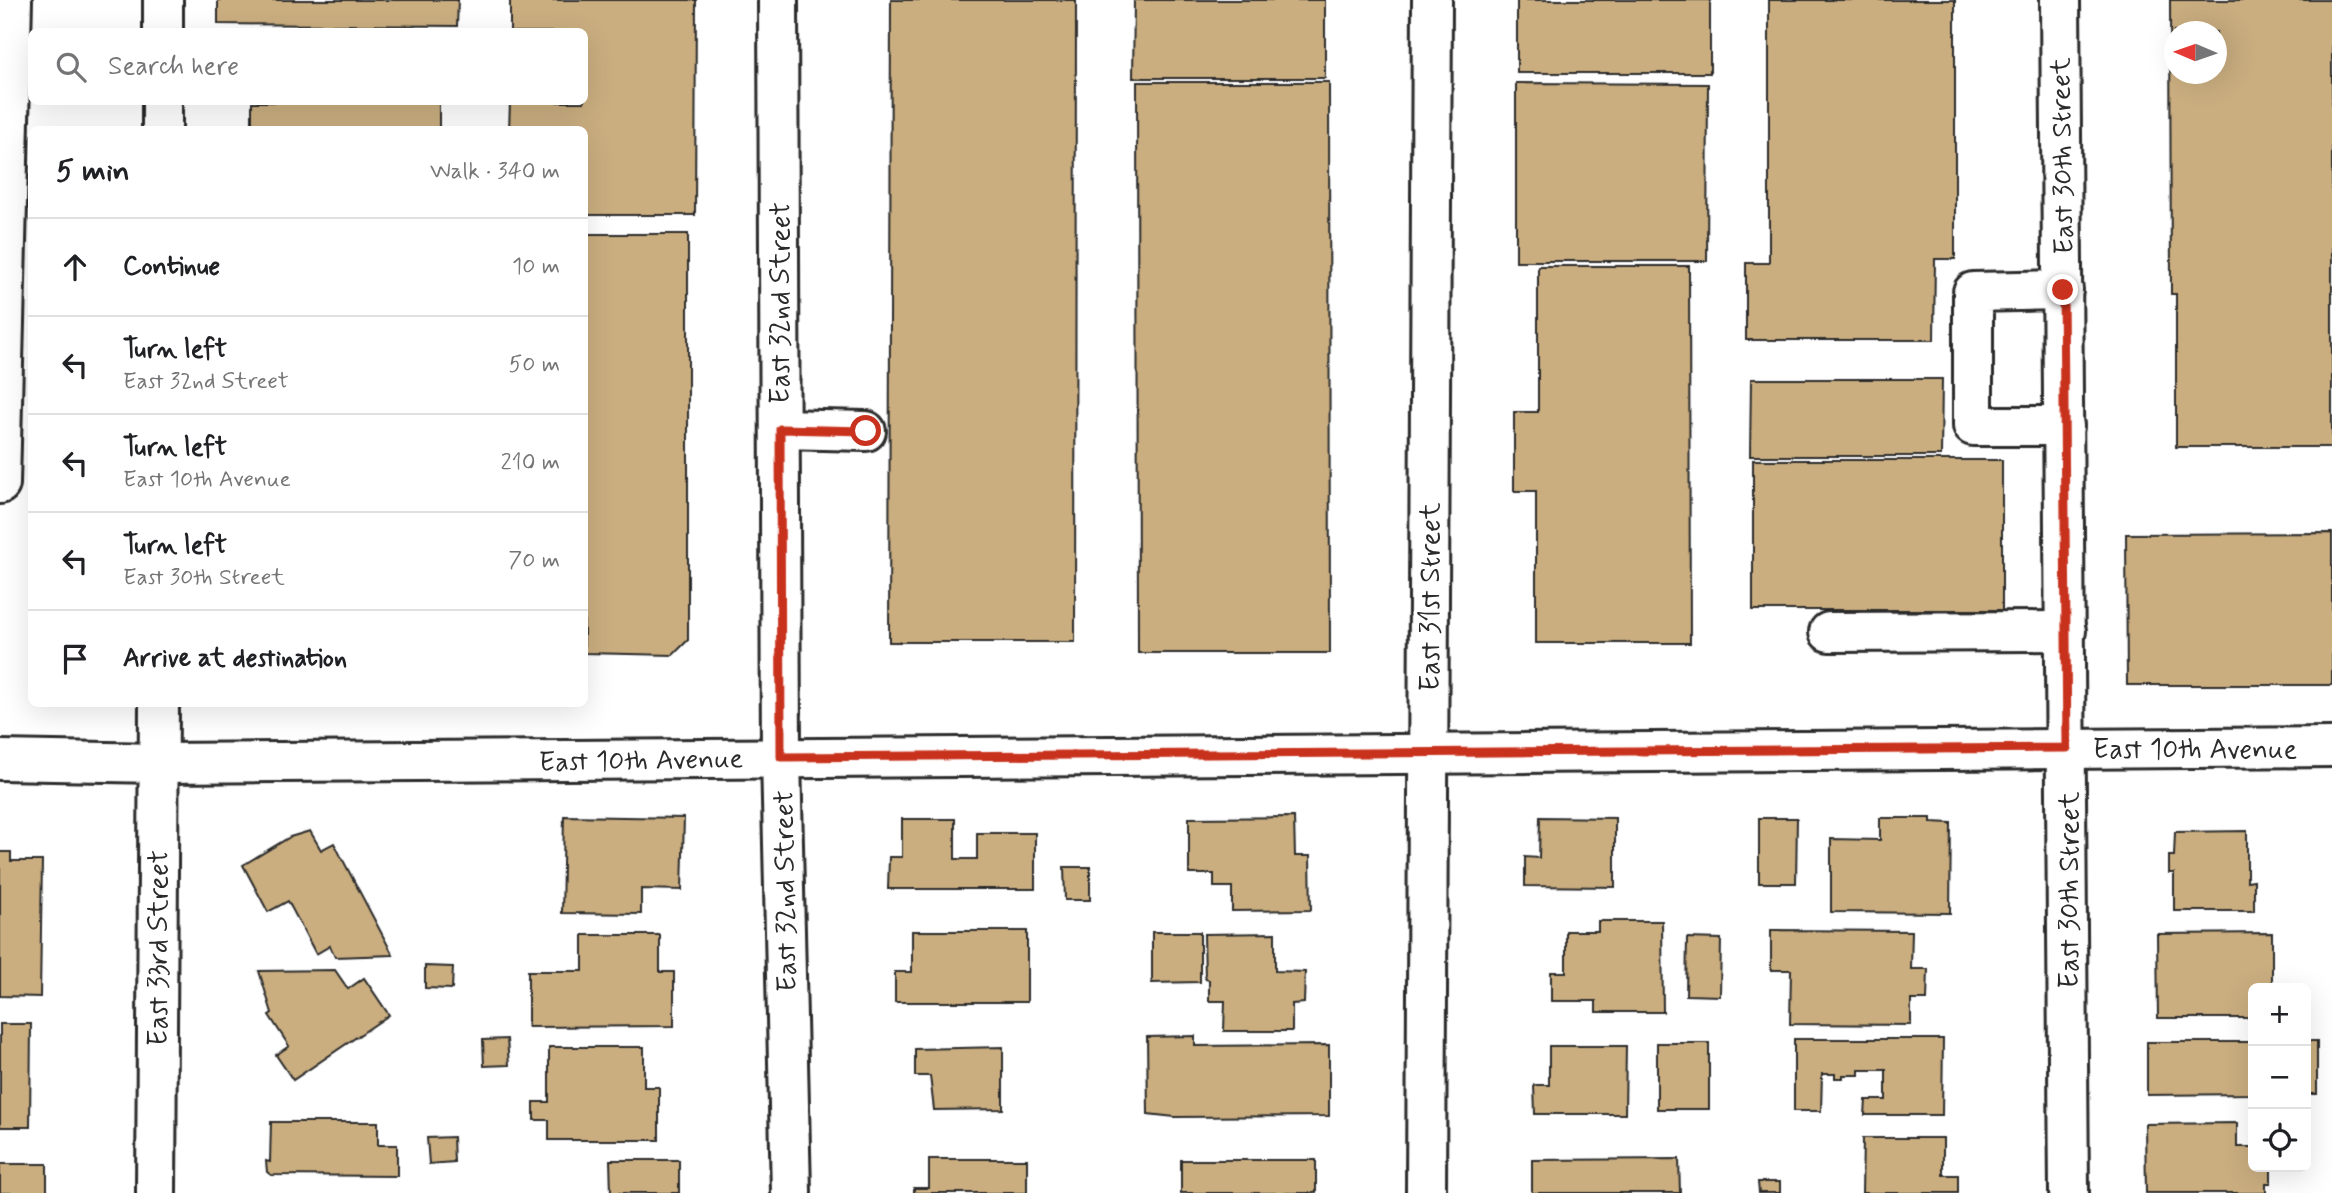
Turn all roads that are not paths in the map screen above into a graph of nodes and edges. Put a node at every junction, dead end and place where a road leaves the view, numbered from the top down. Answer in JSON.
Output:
{"nodes":[{"id":1,"x":12,"y":0,"type":"edge"},
{"id":2,"x":163,"y":0,"type":"edge"},
{"id":3,"x":778,"y":0,"type":"edge"},
{"id":4,"x":1432,"y":0,"type":"edge"},
{"id":5,"x":2060,"y":0,"type":"edge"},
{"id":6,"x":163,"y":28,"type":"edge"},
{"id":7,"x":162,"y":105,"type":"edge"},
{"id":8,"x":162,"y":126,"type":"edge"},
{"id":9,"x":2063,"y":290,"type":"junction"},
{"id":10,"x":2064,"y":426,"type":"junction"},
{"id":11,"x":780,"y":429,"type":"junction"},
{"id":12,"x":866,"y":431,"type":"dead end"},
{"id":13,"x":0,"y":484,"type":"edge"},
{"id":14,"x":2066,"y":631,"type":"junction"},
{"id":15,"x":1829,"y":632,"type":"dead end"},
{"id":16,"x":159,"y":707,"type":"edge"},
{"id":17,"x":2332,"y":747,"type":"edge"},
{"id":18,"x":2067,"y":748,"type":"junction"},
{"id":19,"x":1429,"y":755,"type":"junction"},
{"id":20,"x":781,"y":757,"type":"junction"},
{"id":21,"x":0,"y":760,"type":"edge"},
{"id":22,"x":159,"y":763,"type":"junction"},
{"id":23,"x":156,"y":1193,"type":"edge"},
{"id":24,"x":791,"y":1193,"type":"edge"},
{"id":25,"x":1426,"y":1193,"type":"edge"},
{"id":26,"x":2069,"y":1193,"type":"edge"}],
"edges":[{"from":1,"to":13,"type":"street"},
{"from":2,"to":6,"type":"street"},
{"from":3,"to":11,"type":"street","name":"East 32nd Street"},
{"from":4,"to":19,"type":"street","name":"East 31st Street"},
{"from":5,"to":9,"type":"street","name":"East 30th Street"},
{"from":7,"to":8,"type":"street"},
{"from":9,"to":10,"type":"street","name":"East 30th Street"},
{"from":9,"to":10,"type":"street"},
{"from":10,"to":14,"type":"street","name":"East 30th Street"},
{"from":11,"to":12,"type":"street"},
{"from":11,"to":20,"type":"street","name":"East 32nd Street"},
{"from":14,"to":15,"type":"street"},
{"from":14,"to":18,"type":"street","name":"East 30th Street"},
{"from":16,"to":22,"type":"street","name":"East 33rd Street"},
{"from":17,"to":18,"type":"street","name":"East 10th Avenue"},
{"from":18,"to":19,"type":"street","name":"East 10th Avenue"},
{"from":18,"to":26,"type":"street","name":"East 30th Street"},
{"from":19,"to":20,"type":"street","name":"East 10th Avenue"},
{"from":19,"to":25,"type":"street","name":"East 31st Street"},
{"from":20,"to":22,"type":"street","name":"East 10th Avenue"},
{"from":20,"to":24,"type":"street","name":"East 32nd Street"},
{"from":21,"to":22,"type":"street","name":"East 10th Avenue"},
{"from":22,"to":23,"type":"street","name":"East 33rd Street"}]}
